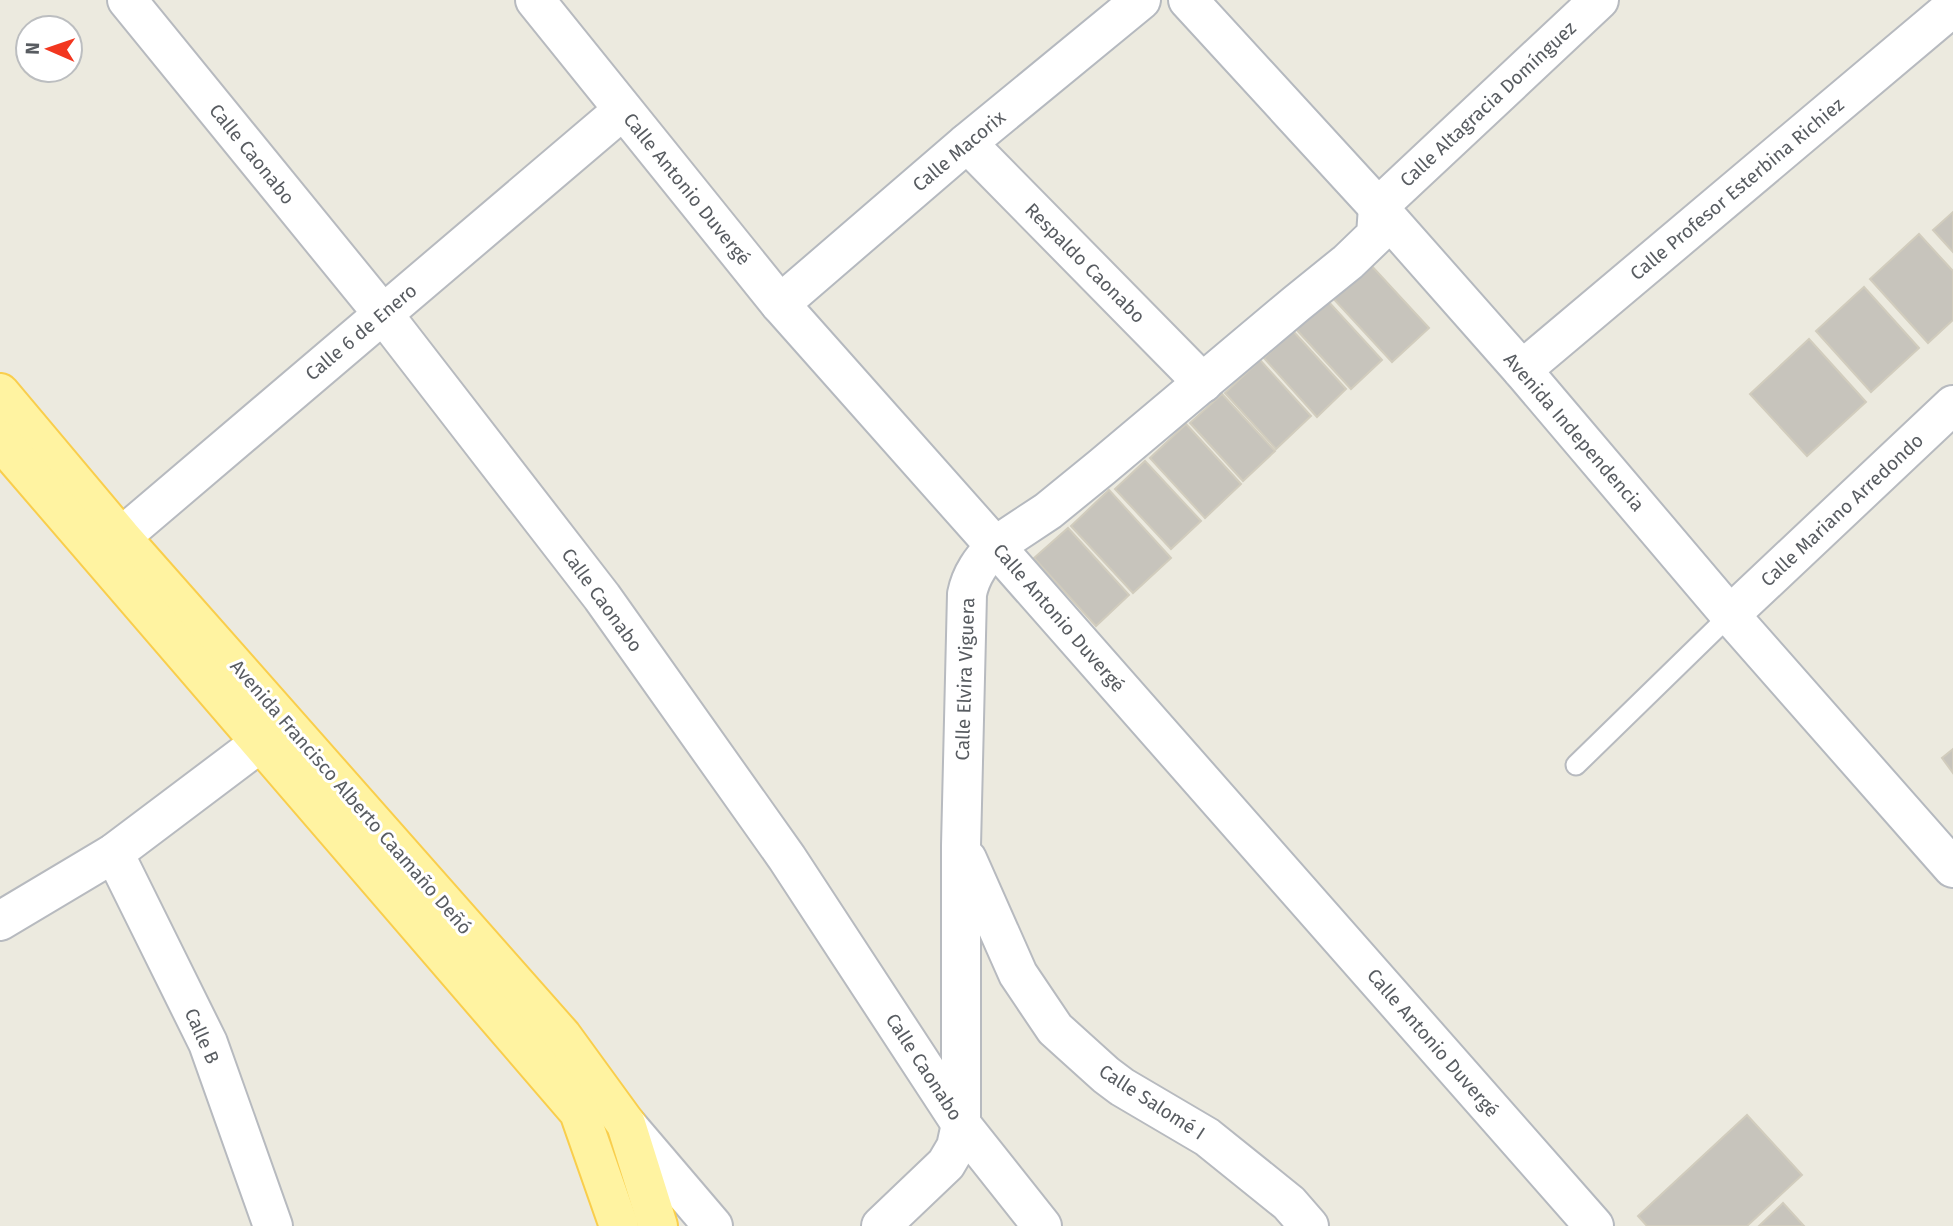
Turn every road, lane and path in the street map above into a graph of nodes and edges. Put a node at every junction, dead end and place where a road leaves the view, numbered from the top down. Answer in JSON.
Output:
{"nodes":[{"id":1,"x":127,"y":0,"type":"edge"},
{"id":2,"x":535,"y":0,"type":"edge"},
{"id":3,"x":1141,"y":0,"type":"edge"},
{"id":4,"x":1188,"y":0,"type":"edge"},
{"id":5,"x":1599,"y":0,"type":"edge"},
{"id":6,"x":1953,"y":7,"type":"edge"},
{"id":7,"x":623,"y":110,"type":"junction"},
{"id":8,"x":967,"y":143,"type":"junction"},
{"id":9,"x":1378,"y":207,"type":"junction"},
{"id":10,"x":780,"y":304,"type":"junction"},
{"id":11,"x":383,"y":314,"type":"junction"},
{"id":12,"x":1522,"y":370,"type":"junction"},
{"id":13,"x":1203,"y":383,"type":"junction"},
{"id":14,"x":0,"y":393,"type":"edge"},
{"id":15,"x":1953,"y":405,"type":"edge"},
{"id":16,"x":0,"y":440,"type":"edge"},
{"id":17,"x":995,"y":546,"type":"junction"},
{"id":18,"x":112,"y":547,"type":"junction"},
{"id":19,"x":1730,"y":615,"type":"junction"},
{"id":20,"x":260,"y":743,"type":"junction"},
{"id":21,"x":1576,"y":765,"type":"dead end"},
{"id":22,"x":961,"y":846,"type":"junction"},
{"id":23,"x":114,"y":853,"type":"junction"},
{"id":24,"x":1953,"y":868,"type":"edge"},
{"id":25,"x":0,"y":921,"type":"edge"},
{"id":26,"x":626,"y":1124,"type":"junction"},
{"id":27,"x":961,"y":1124,"type":"junction"},
{"id":28,"x":273,"y":1226,"type":"edge"},
{"id":29,"x":619,"y":1226,"type":"edge"},
{"id":30,"x":658,"y":1226,"type":"edge"},
{"id":31,"x":713,"y":1226,"type":"edge"},
{"id":32,"x":881,"y":1226,"type":"edge"},
{"id":33,"x":1042,"y":1226,"type":"edge"},
{"id":34,"x":1309,"y":1226,"type":"edge"},
{"id":35,"x":1594,"y":1226,"type":"edge"}],
"edges":[{"from":1,"to":11,"type":"street","name":"Calle Caonabo"},
{"from":2,"to":7,"type":"street","name":"Calle Antonio Duvergé"},
{"from":3,"to":8,"type":"street","name":"Calle Macorix"},
{"from":4,"to":9,"type":"street","name":"Avenida Independencia"},
{"from":5,"to":9,"type":"street","name":"Calle Altagracia Domínguez"},
{"from":6,"to":12,"type":"street","name":"Calle Profesor Esterbina Richiez"},
{"from":7,"to":10,"type":"street","name":"Calle Antonio Duvergé"},
{"from":7,"to":11,"type":"street","name":"Calle 6 de Enero"},
{"from":8,"to":10,"type":"street","name":"Calle Macorix"},
{"from":8,"to":13,"type":"street","name":"Respaldo Caonabo"},
{"from":9,"to":12,"type":"street","name":"Avenida Independencia"},
{"from":9,"to":13,"type":"street","name":"Calle Elvira Viguera"},
{"from":10,"to":17,"type":"street","name":"Calle Antonio Duvergé"},
{"from":11,"to":18,"type":"street","name":"Calle 6 de Enero"},
{"from":11,"to":27,"type":"street","name":"Calle Caonabo"},
{"from":12,"to":19,"type":"street","name":"Avenida Independencia"},
{"from":13,"to":17,"type":"street","name":"Calle Elvira Viguera"},
{"from":14,"to":18,"type":"main road","name":"Avenida Francisco Alberto Caamaño Deñó"},
{"from":15,"to":19,"type":"street","name":"Calle Mariano Arredondo"},
{"from":16,"to":18,"type":"main road","name":"Avenida Francisco Alberto Caamaño Deñó"},
{"from":17,"to":22,"type":"street","name":"Calle Elvira Viguera"},
{"from":17,"to":35,"type":"street","name":"Calle Antonio Duvergé"},
{"from":18,"to":20,"type":"main road","name":"Avenida Francisco Alberto Caamaño Deñó"},
{"from":18,"to":26,"type":"main road","name":"Avenida Francisco Alberto Caamaño Deñó"},
{"from":19,"to":21,"type":"lane"},
{"from":19,"to":24,"type":"street","name":"Avenida Independencia"},
{"from":20,"to":23,"type":"street"},
{"from":20,"to":29,"type":"main road","name":"Avenida Francisco Alberto Caamaño Deñó"},
{"from":22,"to":27,"type":"street","name":"Calle Elvira Viguera"},
{"from":22,"to":34,"type":"street","name":"Calle Salomé I"},
{"from":23,"to":25,"type":"street"},
{"from":23,"to":28,"type":"street","name":"Calle B"},
{"from":26,"to":30,"type":"main road","name":"Avenida Francisco Alberto Caamaño Deñó"},
{"from":26,"to":31,"type":"street"},
{"from":27,"to":32,"type":"street","name":"Calle Elvira Viguera"},
{"from":27,"to":33,"type":"street","name":"Calle Caonabo"}]}
